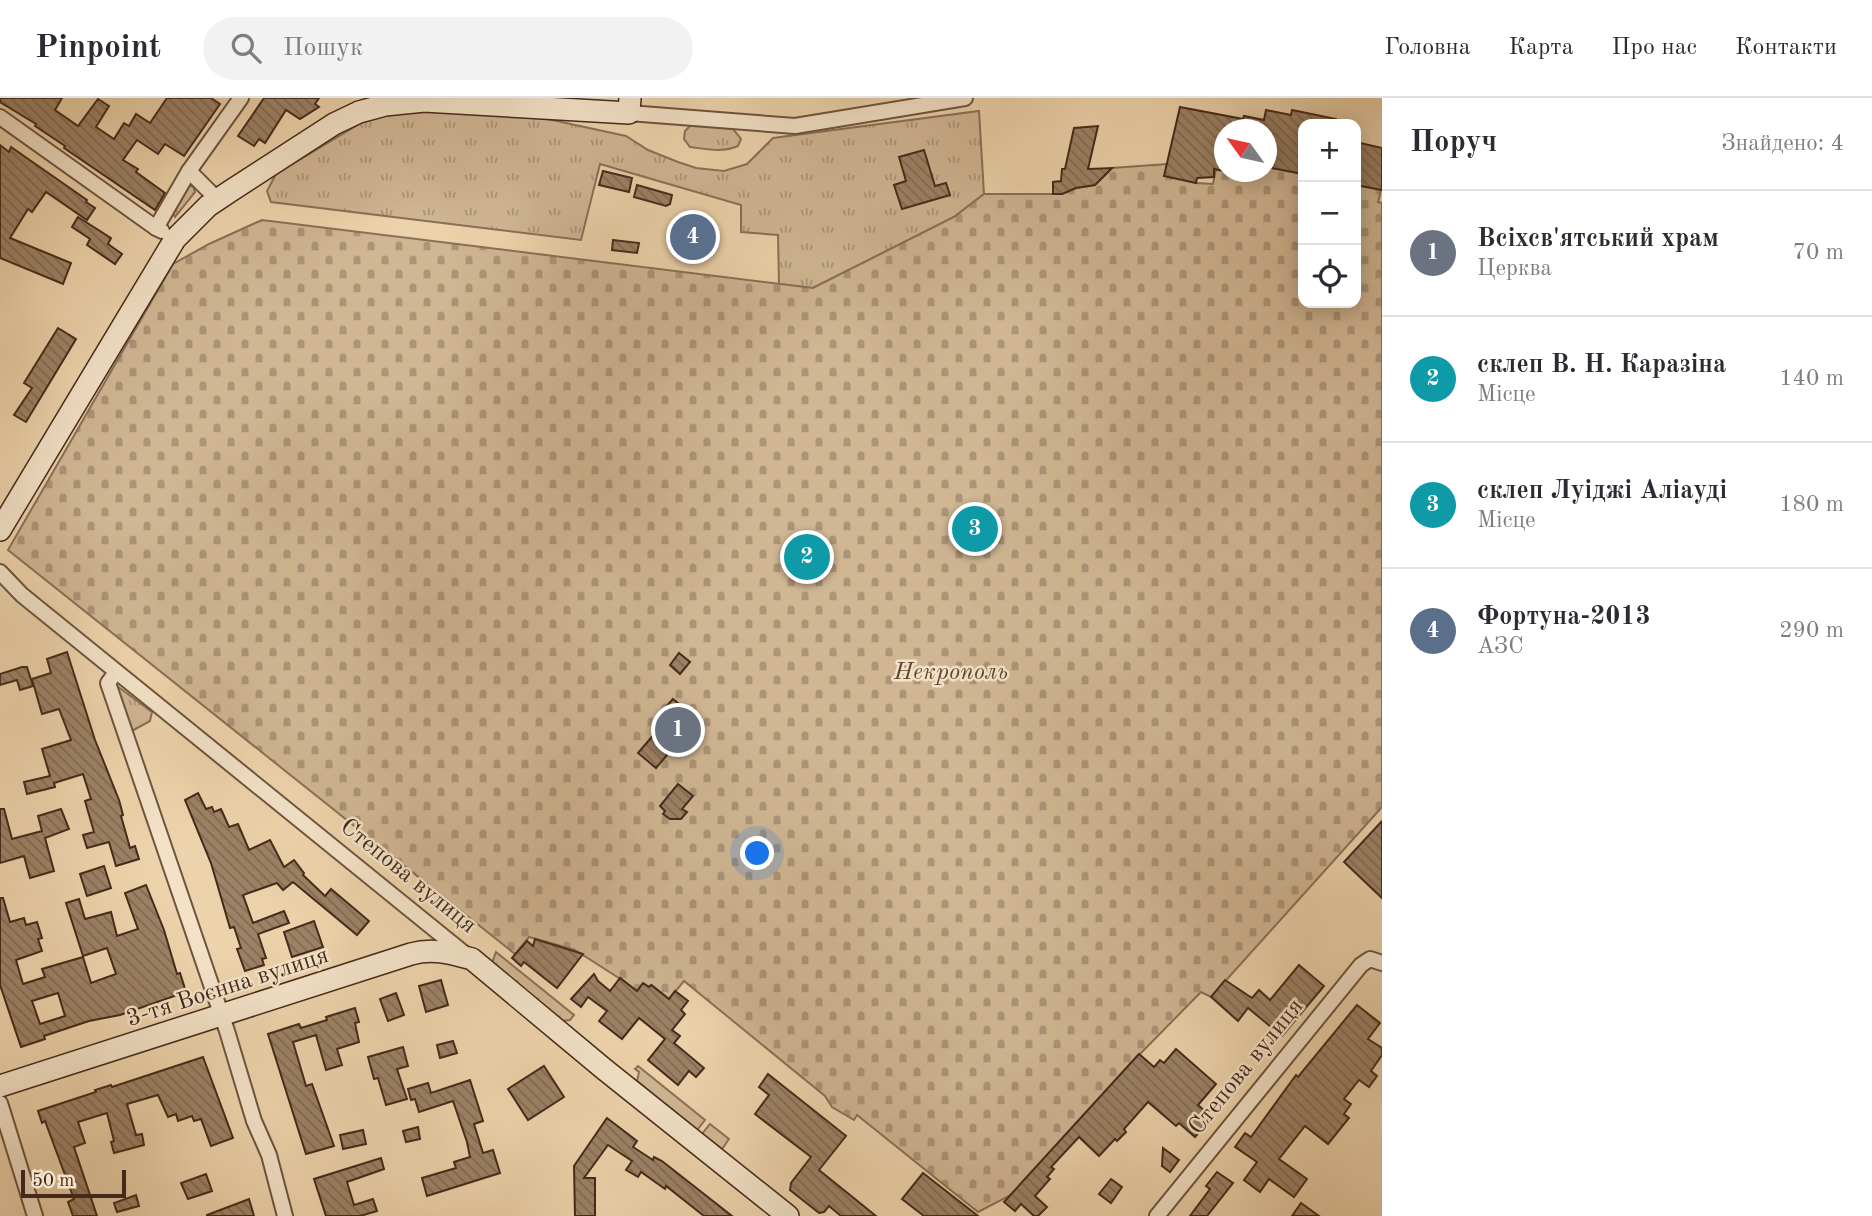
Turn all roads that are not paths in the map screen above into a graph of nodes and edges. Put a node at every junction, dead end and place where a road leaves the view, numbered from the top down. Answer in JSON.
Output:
{"nodes":[{"id":1,"x":965,"y":98,"type":"edge"},
{"id":2,"x":237,"y":100,"type":"edge"},
{"id":3,"x":629,"y":106,"type":"edge"},
{"id":4,"x":0,"y":117,"type":"edge"},
{"id":5,"x":189,"y":171,"type":"junction"},
{"id":6,"x":225,"y":195,"type":"junction"},
{"id":7,"x":156,"y":228,"type":"junction"},
{"id":8,"x":175,"y":239,"type":"junction"},
{"id":9,"x":0,"y":530,"type":"edge"},
{"id":10,"x":0,"y":572,"type":"edge"},
{"id":11,"x":116,"y":672,"type":"junction"},
{"id":12,"x":472,"y":959,"type":"junction"},
{"id":13,"x":1381,"y":962,"type":"edge"},
{"id":14,"x":222,"y":1016,"type":"junction"},
{"id":15,"x":0,"y":1086,"type":"edge"},
{"id":16,"x":0,"y":1103,"type":"edge"},
{"id":17,"x":35,"y":1216,"type":"edge"},
{"id":18,"x":285,"y":1216,"type":"edge"},
{"id":19,"x":788,"y":1216,"type":"edge"},
{"id":20,"x":1157,"y":1216,"type":"edge"}],
"edges":[{"from":1,"to":3,"type":"street"},
{"from":2,"to":5,"type":"street"},
{"from":3,"to":6,"type":"street"},
{"from":4,"to":7,"type":"street"},
{"from":5,"to":6,"type":"street"},
{"from":5,"to":7,"type":"street"},
{"from":6,"to":8,"type":"street"},
{"from":7,"to":8,"type":"street"},
{"from":8,"to":9,"type":"street"},
{"from":10,"to":11,"type":"street","name":"Степова вулиця"},
{"from":11,"to":12,"type":"street","name":"Степова вулиця"},
{"from":11,"to":14,"type":"street"},
{"from":12,"to":14,"type":"street","name":"3-тя Воєнна вулиця"},
{"from":12,"to":19,"type":"street","name":"Степова вулиця"},
{"from":13,"to":20,"type":"street","name":"Степова вулиця"},
{"from":14,"to":15,"type":"street","name":"3-тя Воєнна вулиця"},
{"from":14,"to":18,"type":"street"},
{"from":16,"to":17,"type":"street"}]}
